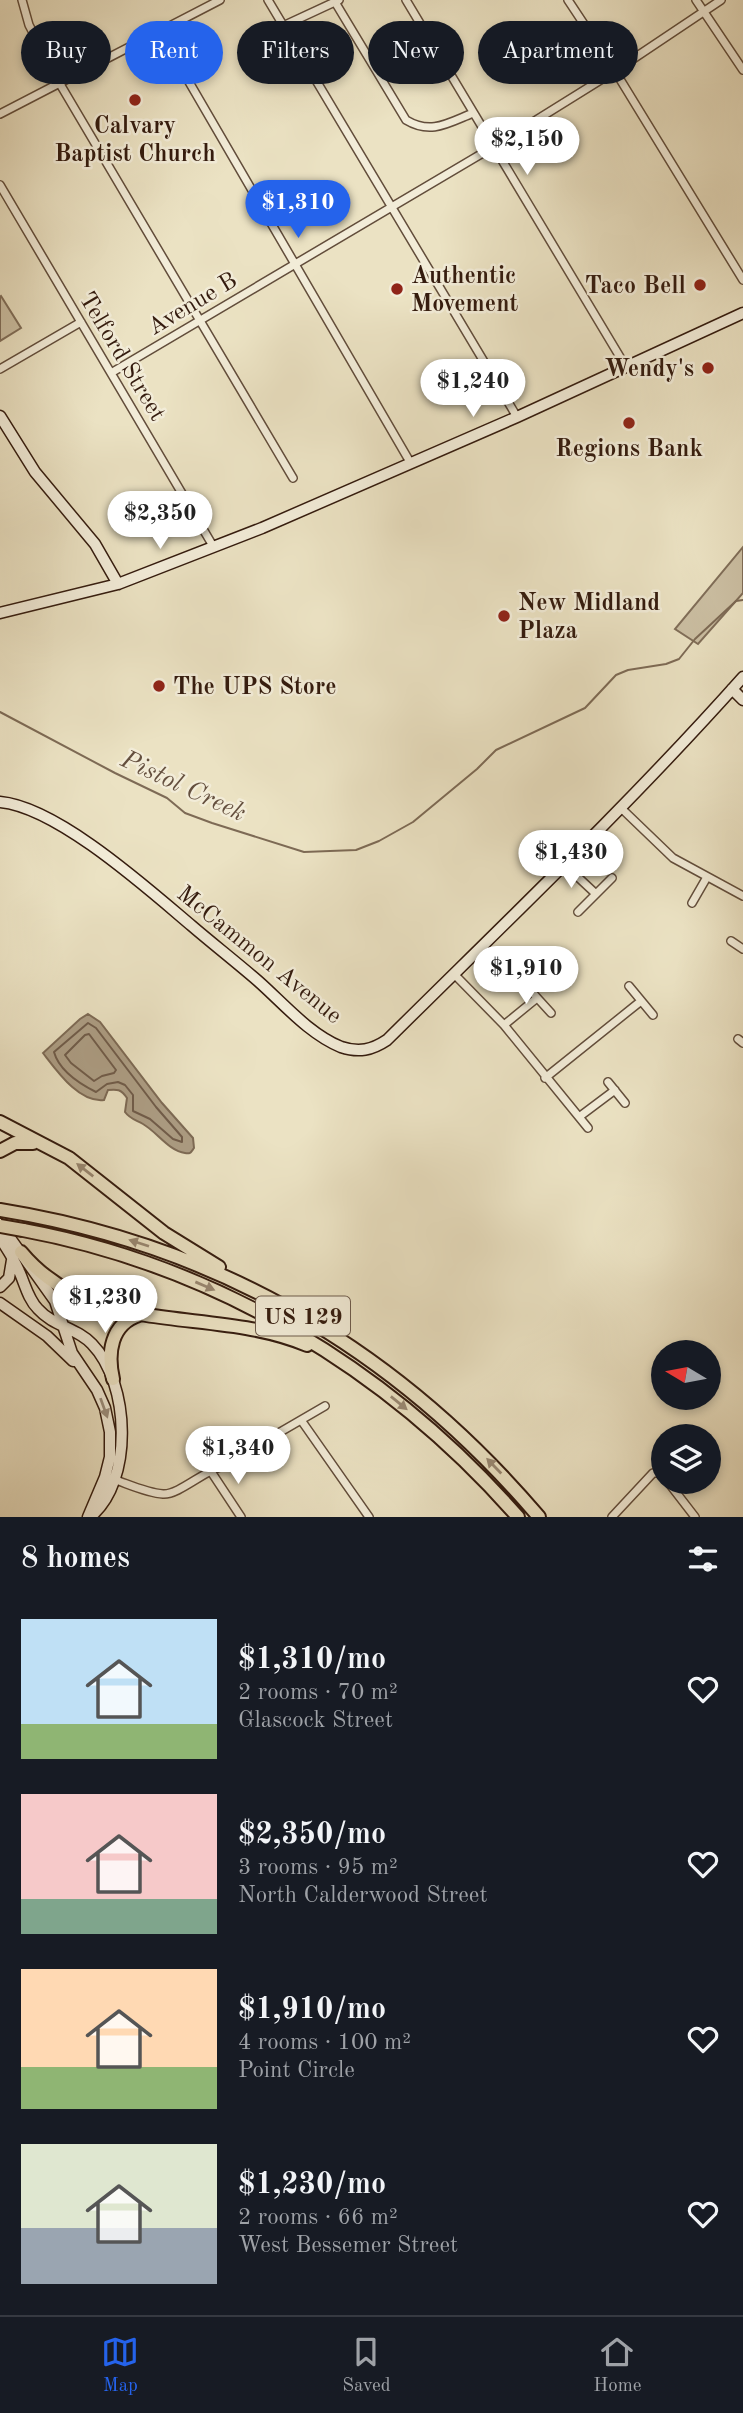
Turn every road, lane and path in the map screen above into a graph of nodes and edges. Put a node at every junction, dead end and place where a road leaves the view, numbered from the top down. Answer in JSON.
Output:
{"nodes":[{"id":1,"x":22,"y":0,"type":"edge"},
{"id":2,"x":220,"y":0,"type":"edge"},
{"id":3,"x":268,"y":0,"type":"edge"},
{"id":4,"x":406,"y":0,"type":"edge"},
{"id":5,"x":568,"y":0,"type":"edge"},
{"id":6,"x":696,"y":0,"type":"edge"},
{"id":7,"x":721,"y":0,"type":"edge"},
{"id":8,"x":337,"y":1,"type":"edge"},
{"id":9,"x":704,"y":11,"type":"junction"},
{"id":10,"x":28,"y":21,"type":"edge"},
{"id":11,"x":181,"y":21,"type":"edge"},
{"id":12,"x":280,"y":21,"type":"edge"},
{"id":13,"x":294,"y":21,"type":"edge"},
{"id":14,"x":582,"y":21,"type":"edge"},
{"id":15,"x":638,"y":55,"type":"edge"},
{"id":16,"x":743,"y":70,"type":"edge"},
{"id":17,"x":60,"y":84,"type":"joint"},
{"id":18,"x":191,"y":84,"type":"edge"},
{"id":19,"x":318,"y":84,"type":"edge"},
{"id":20,"x":594,"y":84,"type":"edge"},
{"id":21,"x":623,"y":84,"type":"edge"},
{"id":22,"x":473,"y":113,"type":"junction"},
{"id":23,"x":0,"y":114,"type":"edge"},
{"id":24,"x":493,"y":147,"type":"junction"},
{"id":25,"x":0,"y":185,"type":"edge"},
{"id":26,"x":392,"y":207,"type":"junction"},
{"id":27,"x":295,"y":262,"type":"junction"},
{"id":28,"x":743,"y":280,"type":"edge"},
{"id":29,"x":743,"y":313,"type":"edge"},
{"id":30,"x":201,"y":321,"type":"junction"},
{"id":31,"x":81,"y":322,"type":"junction"},
{"id":32,"x":626,"y":368,"type":"junction"},
{"id":33,"x":0,"y":369,"type":"edge"},
{"id":34,"x":111,"y":373,"type":"junction"},
{"id":35,"x":0,"y":416,"type":"edge"},
{"id":36,"x":517,"y":417,"type":"junction"},
{"id":37,"x":411,"y":462,"type":"junction"},
{"id":38,"x":293,"y":478,"type":"dead end"},
{"id":39,"x":213,"y":547,"type":"junction"},
{"id":40,"x":118,"y":584,"type":"junction"},
{"id":41,"x":0,"y":613,"type":"edge"},
{"id":42,"x":743,"y":677,"type":"edge"},
{"id":43,"x":732,"y":689,"type":"junction"},
{"id":44,"x":743,"y":700,"type":"edge"},
{"id":45,"x":0,"y":802,"type":"edge"},
{"id":46,"x":621,"y":808,"type":"junction"},
{"id":47,"x":565,"y":865,"type":"junction"},
{"id":48,"x":612,"y":877,"type":"dead end"},
{"id":49,"x":707,"y":877,"type":"junction"},
{"id":50,"x":597,"y":894,"type":"junction"},
{"id":51,"x":743,"y":895,"type":"edge"},
{"id":52,"x":692,"y":903,"type":"dead end"},
{"id":53,"x":578,"y":912,"type":"dead end"},
{"id":54,"x":732,"y":941,"type":"dead end"},
{"id":55,"x":743,"y":949,"type":"edge"},
{"id":56,"x":455,"y":975,"type":"junction"},
{"id":57,"x":521,"y":980,"type":"dead end"},
{"id":58,"x":629,"y":986,"type":"dead end"},
{"id":59,"x":537,"y":998,"type":"junction"},
{"id":60,"x":642,"y":1001,"type":"junction"},
{"id":61,"x":551,"y":1013,"type":"dead end"},
{"id":62,"x":653,"y":1015,"type":"dead end"},
{"id":63,"x":503,"y":1026,"type":"junction"},
{"id":64,"x":545,"y":1078,"type":"junction"},
{"id":65,"x":608,"y":1082,"type":"dead end"},
{"id":66,"x":615,"y":1090,"type":"junction"},
{"id":67,"x":625,"y":1103,"type":"dead end"},
{"id":68,"x":579,"y":1117,"type":"junction"},
{"id":69,"x":0,"y":1122,"type":"edge"},
{"id":70,"x":588,"y":1128,"type":"dead end"},
{"id":71,"x":51,"y":1148,"type":"junction"},
{"id":72,"x":0,"y":1151,"type":"edge"},
{"id":73,"x":6,"y":1211,"type":"edge"},
{"id":74,"x":0,"y":1225,"type":"edge"},
{"id":75,"x":0,"y":1238,"type":"edge"},
{"id":76,"x":16,"y":1254,"type":"junction"},
{"id":77,"x":239,"y":1282,"type":"junction"},
{"id":78,"x":0,"y":1287,"type":"edge"},
{"id":79,"x":0,"y":1303,"type":"edge"},
{"id":80,"x":139,"y":1315,"type":"junction"},
{"id":81,"x":63,"y":1326,"type":"junction"},
{"id":82,"x":350,"y":1365,"type":"junction"},
{"id":83,"x":86,"y":1374,"type":"junction"},
{"id":84,"x":113,"y":1380,"type":"junction"},
{"id":85,"x":325,"y":1406,"type":"dead end"},
{"id":86,"x":301,"y":1420,"type":"junction"},
{"id":87,"x":210,"y":1470,"type":"junction"},
{"id":88,"x":651,"y":1475,"type":"edge"},
{"id":89,"x":110,"y":1478,"type":"junction"},
{"id":90,"x":677,"y":1494,"type":"edge"},
{"id":91,"x":89,"y":1517,"type":"edge"},
{"id":92,"x":242,"y":1517,"type":"edge"},
{"id":93,"x":369,"y":1517,"type":"edge"},
{"id":94,"x":518,"y":1517,"type":"edge"},
{"id":95,"x":539,"y":1517,"type":"edge"},
{"id":96,"x":611,"y":1517,"type":"edge"},
{"id":97,"x":695,"y":1517,"type":"edge"}],
"edges":[{"from":1,"to":10,"type":"street"},
{"from":2,"to":11,"type":"street"},
{"from":3,"to":12,"type":"street"},
{"from":4,"to":22,"type":"street"},
{"from":5,"to":14,"type":"street"},
{"from":6,"to":9,"type":"street"},
{"from":7,"to":9,"type":"street","name":"Avenue B"},
{"from":8,"to":13,"type":"street"},
{"from":8,"to":22,"type":"street"},
{"from":9,"to":15,"type":"street","name":"Avenue B"},
{"from":9,"to":16,"type":"street"},
{"from":17,"to":23,"type":"street"},
{"from":17,"to":30,"type":"street"},
{"from":18,"to":27,"type":"street"},
{"from":19,"to":26,"type":"street"},
{"from":20,"to":24,"type":"street","name":"Avenue B"},
{"from":21,"to":28,"type":"street"},
{"from":22,"to":24,"type":"street"},
{"from":24,"to":26,"type":"street","name":"Avenue B"},
{"from":24,"to":32,"type":"street"},
{"from":25,"to":31,"type":"street","name":"Telford Street"},
{"from":26,"to":27,"type":"street","name":"Avenue B"},
{"from":26,"to":36,"type":"street"},
{"from":27,"to":30,"type":"street","name":"Avenue B"},
{"from":27,"to":37,"type":"street"},
{"from":29,"to":32,"type":"main road"},
{"from":30,"to":34,"type":"street","name":"Avenue B"},
{"from":30,"to":38,"type":"street"},
{"from":31,"to":33,"type":"street"},
{"from":31,"to":34,"type":"street","name":"Telford Street"},
{"from":32,"to":36,"type":"main road"},
{"from":34,"to":39,"type":"street","name":"Telford Street"},
{"from":35,"to":40,"type":"main road"},
{"from":36,"to":37,"type":"main road"},
{"from":37,"to":39,"type":"main road"},
{"from":39,"to":40,"type":"main road"},
{"from":40,"to":41,"type":"main road"},
{"from":42,"to":43,"type":"main road","name":"McCammon Avenue"},
{"from":43,"to":44,"type":"main road"},
{"from":43,"to":46,"type":"main road","name":"McCammon Avenue"},
{"from":45,"to":56,"type":"main road","name":"McCammon Avenue"},
{"from":46,"to":47,"type":"main road","name":"McCammon Avenue"},
{"from":46,"to":49,"type":"street"},
{"from":47,"to":50,"type":"street"},
{"from":47,"to":56,"type":"main road","name":"McCammon Avenue"},
{"from":48,"to":50,"type":"street"},
{"from":49,"to":51,"type":"street"},
{"from":49,"to":52,"type":"street"},
{"from":50,"to":53,"type":"street"},
{"from":54,"to":55,"type":"street"},
{"from":56,"to":63,"type":"street"},
{"from":57,"to":59,"type":"street"},
{"from":58,"to":60,"type":"street"},
{"from":59,"to":61,"type":"street"},
{"from":59,"to":63,"type":"street"},
{"from":60,"to":62,"type":"street"},
{"from":60,"to":64,"type":"street"},
{"from":63,"to":64,"type":"street"},
{"from":64,"to":68,"type":"street"},
{"from":65,"to":66,"type":"street"},
{"from":66,"to":67,"type":"street"},
{"from":66,"to":68,"type":"street"},
{"from":68,"to":70,"type":"street"},
{"from":69,"to":71,"type":"highway"},
{"from":71,"to":72,"type":"highway"},
{"from":77,"to":71,"type":"highway","one_way":true},
{"from":77,"to":73,"type":"highway","number":"US 129","one_way":true},
{"from":74,"to":76,"type":"main road"},
{"from":74,"to":82,"type":"highway","number":"US 129","one_way":true,"bridge":true},
{"from":75,"to":76,"type":"main road"},
{"from":76,"to":78,"type":"main road"},
{"from":76,"to":80,"type":"highway"},
{"from":76,"to":81,"type":"main road"},
{"from":76,"to":81,"type":"main road"},
{"from":95,"to":77,"type":"highway","number":"US 129","one_way":true},
{"from":79,"to":83,"type":"main road"},
{"from":80,"to":82,"type":"highway"},
{"from":80,"to":84,"type":"highway"},
{"from":81,"to":83,"type":"main road"},
{"from":81,"to":84,"type":"main road"},
{"from":82,"to":94,"type":"highway","number":"US 129","one_way":true},
{"from":83,"to":89,"type":"main road","one_way":true},
{"from":84,"to":89,"type":"main road"},
{"from":85,"to":86,"type":"street"},
{"from":86,"to":87,"type":"street"},
{"from":86,"to":93,"type":"street"},
{"from":87,"to":89,"type":"street"},
{"from":87,"to":92,"type":"street"},
{"from":88,"to":96,"type":"street"},
{"from":89,"to":91,"type":"main road"},
{"from":90,"to":97,"type":"street"}]}
